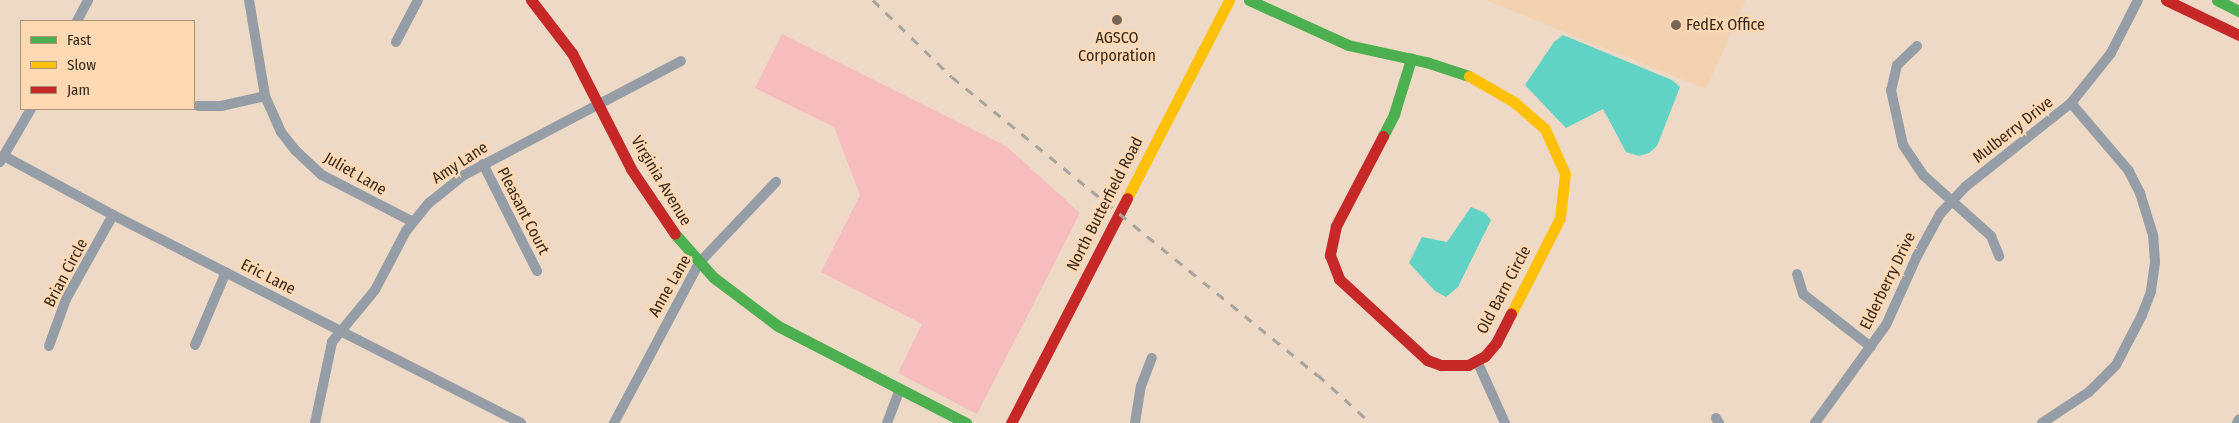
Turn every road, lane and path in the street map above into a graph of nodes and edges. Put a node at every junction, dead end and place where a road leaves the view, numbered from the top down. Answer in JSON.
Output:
{"nodes":[{"id":1,"x":88,"y":0,"type":"edge"},
{"id":2,"x":249,"y":0,"type":"edge"},
{"id":3,"x":418,"y":0,"type":"edge"},
{"id":4,"x":531,"y":0,"type":"edge"},
{"id":5,"x":1229,"y":0,"type":"edge"},
{"id":6,"x":1249,"y":0,"type":"edge"},
{"id":7,"x":2138,"y":0,"type":"edge"},
{"id":8,"x":2166,"y":0,"type":"edge"},
{"id":9,"x":2217,"y":0,"type":"edge"},
{"id":10,"x":2239,"y":11,"type":"edge"},
{"id":11,"x":77,"y":20,"type":"edge"},
{"id":12,"x":2239,"y":35,"type":"edge"},
{"id":13,"x":396,"y":42,"type":"dead end"},
{"id":14,"x":1917,"y":46,"type":"dead end"},
{"id":15,"x":1411,"y":59,"type":"junction"},
{"id":16,"x":681,"y":62,"type":"dead end"},
{"id":17,"x":265,"y":96,"type":"junction"},
{"id":18,"x":2071,"y":103,"type":"junction"},
{"id":19,"x":598,"y":105,"type":"junction"},
{"id":20,"x":198,"y":106,"type":"dead end"},
{"id":21,"x":30,"y":110,"type":"edge"},
{"id":22,"x":2,"y":159,"type":"edge"},
{"id":23,"x":483,"y":164,"type":"junction"},
{"id":24,"x":776,"y":182,"type":"dead end"},
{"id":25,"x":1952,"y":202,"type":"junction"},
{"id":26,"x":113,"y":215,"type":"junction"},
{"id":27,"x":413,"y":222,"type":"junction"},
{"id":28,"x":1999,"y":256,"type":"dead end"},
{"id":29,"x":699,"y":263,"type":"junction"},
{"id":30,"x":537,"y":271,"type":"dead end"},
{"id":31,"x":226,"y":272,"type":"junction"},
{"id":32,"x":1797,"y":274,"type":"dead end"},
{"id":33,"x":340,"y":331,"type":"junction"},
{"id":34,"x":195,"y":345,"type":"dead end"},
{"id":35,"x":49,"y":346,"type":"dead end"},
{"id":36,"x":1871,"y":347,"type":"junction"},
{"id":37,"x":1152,"y":358,"type":"dead end"},
{"id":38,"x":1477,"y":361,"type":"junction"},
{"id":39,"x":900,"y":389,"type":"junction"},
{"id":40,"x":2059,"y":419,"type":"edge"},
{"id":41,"x":2239,"y":419,"type":"edge"},
{"id":42,"x":315,"y":423,"type":"edge"},
{"id":43,"x":521,"y":423,"type":"edge"},
{"id":44,"x":614,"y":423,"type":"edge"},
{"id":45,"x":888,"y":423,"type":"edge"},
{"id":46,"x":966,"y":423,"type":"edge"},
{"id":47,"x":1011,"y":423,"type":"edge"},
{"id":48,"x":1135,"y":423,"type":"edge"},
{"id":49,"x":1505,"y":423,"type":"edge"},
{"id":50,"x":1815,"y":423,"type":"edge"},
{"id":51,"x":2042,"y":423,"type":"edge"},
{"id":52,"x":2237,"y":423,"type":"edge"}],
"edges":[{"from":1,"to":11,"type":"street"},
{"from":2,"to":17,"type":"street","name":"Juliet Lane"},
{"from":3,"to":13,"type":"street"},
{"from":4,"to":19,"type":"street","name":"Virginia Avenue"},
{"from":5,"to":47,"type":"street","name":"North Butterfield Road"},
{"from":6,"to":15,"type":"street","name":"Old Barn Circle"},
{"from":7,"to":18,"type":"street"},
{"from":8,"to":12,"type":"street"},
{"from":9,"to":10,"type":"street"},
{"from":14,"to":25,"type":"street"},
{"from":15,"to":38,"type":"street","name":"Old Barn Circle"},
{"from":15,"to":38,"type":"street","name":"Old Barn Circle"},
{"from":16,"to":19,"type":"street","name":"Amy Lane"},
{"from":17,"to":20,"type":"street"},
{"from":17,"to":27,"type":"street","name":"Juliet Lane"},
{"from":18,"to":25,"type":"street","name":"Mulberry Drive"},
{"from":18,"to":40,"type":"street","name":"Mulberry Drive"},
{"from":19,"to":23,"type":"street","name":"Amy Lane"},
{"from":19,"to":29,"type":"street","name":"Virginia Avenue"},
{"from":21,"to":22,"type":"street"},
{"from":22,"to":26,"type":"street","name":"Eric Lane"},
{"from":23,"to":27,"type":"street","name":"Amy Lane"},
{"from":23,"to":30,"type":"street","name":"Pleasant Court"},
{"from":24,"to":29,"type":"street","name":"Anne Lane"},
{"from":25,"to":28,"type":"street"},
{"from":25,"to":36,"type":"street","name":"Elderberry Drive"},
{"from":26,"to":31,"type":"street","name":"Eric Lane"},
{"from":26,"to":35,"type":"street","name":"Brian Circle"},
{"from":27,"to":33,"type":"street","name":"Amy Lane"},
{"from":29,"to":39,"type":"street","name":"Virginia Avenue"},
{"from":29,"to":44,"type":"street","name":"Anne Lane"},
{"from":31,"to":33,"type":"street","name":"Eric Lane"},
{"from":31,"to":34,"type":"street"},
{"from":32,"to":36,"type":"street"},
{"from":33,"to":42,"type":"street","name":"Amy Lane"},
{"from":33,"to":43,"type":"street","name":"Eric Lane"},
{"from":36,"to":50,"type":"street","name":"Elderberry Drive"},
{"from":37,"to":48,"type":"street"},
{"from":38,"to":49,"type":"street"},
{"from":39,"to":45,"type":"street"},
{"from":39,"to":46,"type":"street","name":"Virginia Avenue"},
{"from":40,"to":51,"type":"street","name":"Mulberry Drive"},
{"from":41,"to":52,"type":"street"}]}
